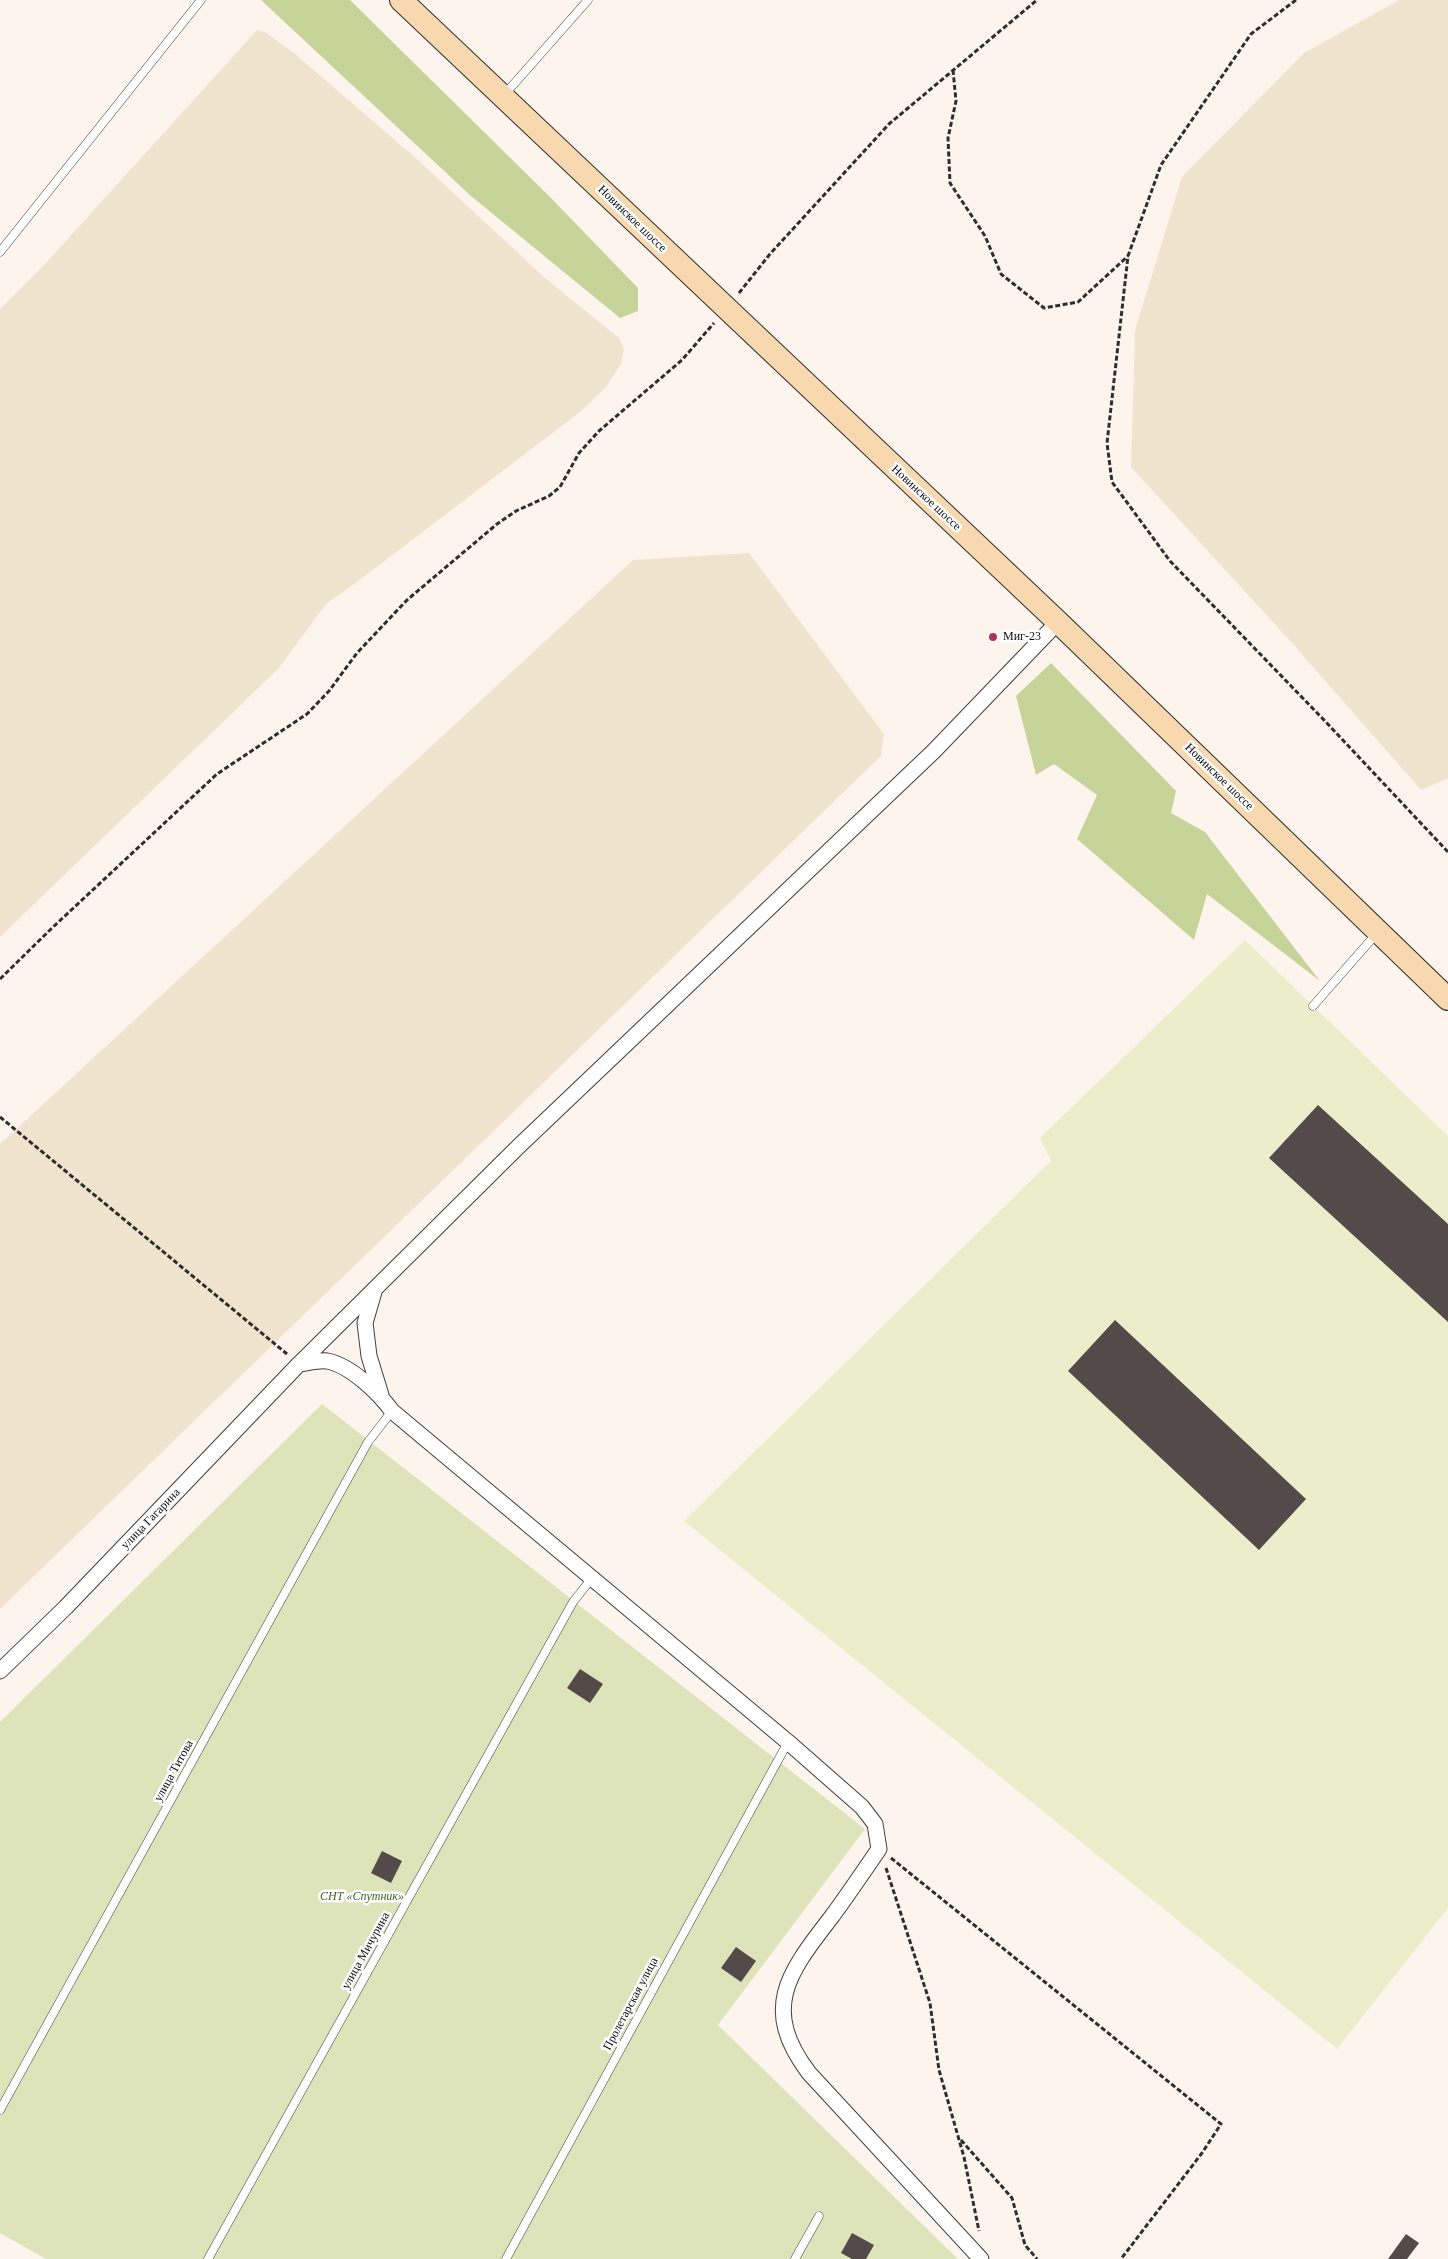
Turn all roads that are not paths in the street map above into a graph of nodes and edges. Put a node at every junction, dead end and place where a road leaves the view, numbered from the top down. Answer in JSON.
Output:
{"nodes":[{"id":1,"x":201,"y":0,"type":"edge"},
{"id":2,"x":401,"y":0,"type":"edge"},
{"id":3,"x":588,"y":0,"type":"edge"},
{"id":4,"x":503,"y":96,"type":"junction"},
{"id":5,"x":0,"y":252,"type":"edge"},
{"id":6,"x":1058,"y":622,"type":"junction"},
{"id":7,"x":1378,"y":931,"type":"junction"},
{"id":8,"x":1448,"y":999,"type":"edge"},
{"id":9,"x":1313,"y":1006,"type":"dead end"},
{"id":10,"x":375,"y":1290,"type":"junction"},
{"id":11,"x":299,"y":1364,"type":"junction"},
{"id":12,"x":380,"y":1394,"type":"junction"},
{"id":13,"x":392,"y":1411,"type":"junction"},
{"id":14,"x":592,"y":1578,"type":"junction"},
{"id":15,"x":0,"y":1671,"type":"edge"},
{"id":16,"x":788,"y":1742,"type":"junction"},
{"id":17,"x":0,"y":2110,"type":"edge"},
{"id":18,"x":818,"y":2216,"type":"dead end"},
{"id":19,"x":208,"y":2259,"type":"edge"},
{"id":20,"x":506,"y":2259,"type":"edge"},
{"id":21,"x":795,"y":2259,"type":"edge"},
{"id":22,"x":981,"y":2259,"type":"edge"}],
"edges":[{"from":1,"to":5,"type":"lane"},
{"from":2,"to":4,"type":"main road","name":"Новинское шоссе"},
{"from":3,"to":4,"type":"lane"},
{"from":4,"to":6,"type":"main road","name":"Новинское шоссе"},
{"from":6,"to":7,"type":"main road","name":"Новинское шоссе"},
{"from":6,"to":10,"type":"street","name":"улица Гагарина"},
{"from":7,"to":8,"type":"main road","name":"Новинское шоссе"},
{"from":7,"to":9,"type":"lane"},
{"from":10,"to":11,"type":"street","name":"улица Гагарина"},
{"from":10,"to":12,"type":"street"},
{"from":11,"to":12,"type":"street"},
{"from":11,"to":15,"type":"street","name":"улица Гагарина"},
{"from":12,"to":13,"type":"street"},
{"from":13,"to":14,"type":"street"},
{"from":13,"to":17,"type":"lane","name":"улица Титова"},
{"from":14,"to":16,"type":"street"},
{"from":14,"to":19,"type":"lane","name":"улица Мичурина"},
{"from":16,"to":20,"type":"lane","name":"Пролетарская улица"},
{"from":16,"to":22,"type":"street"},
{"from":18,"to":21,"type":"lane"}]}
